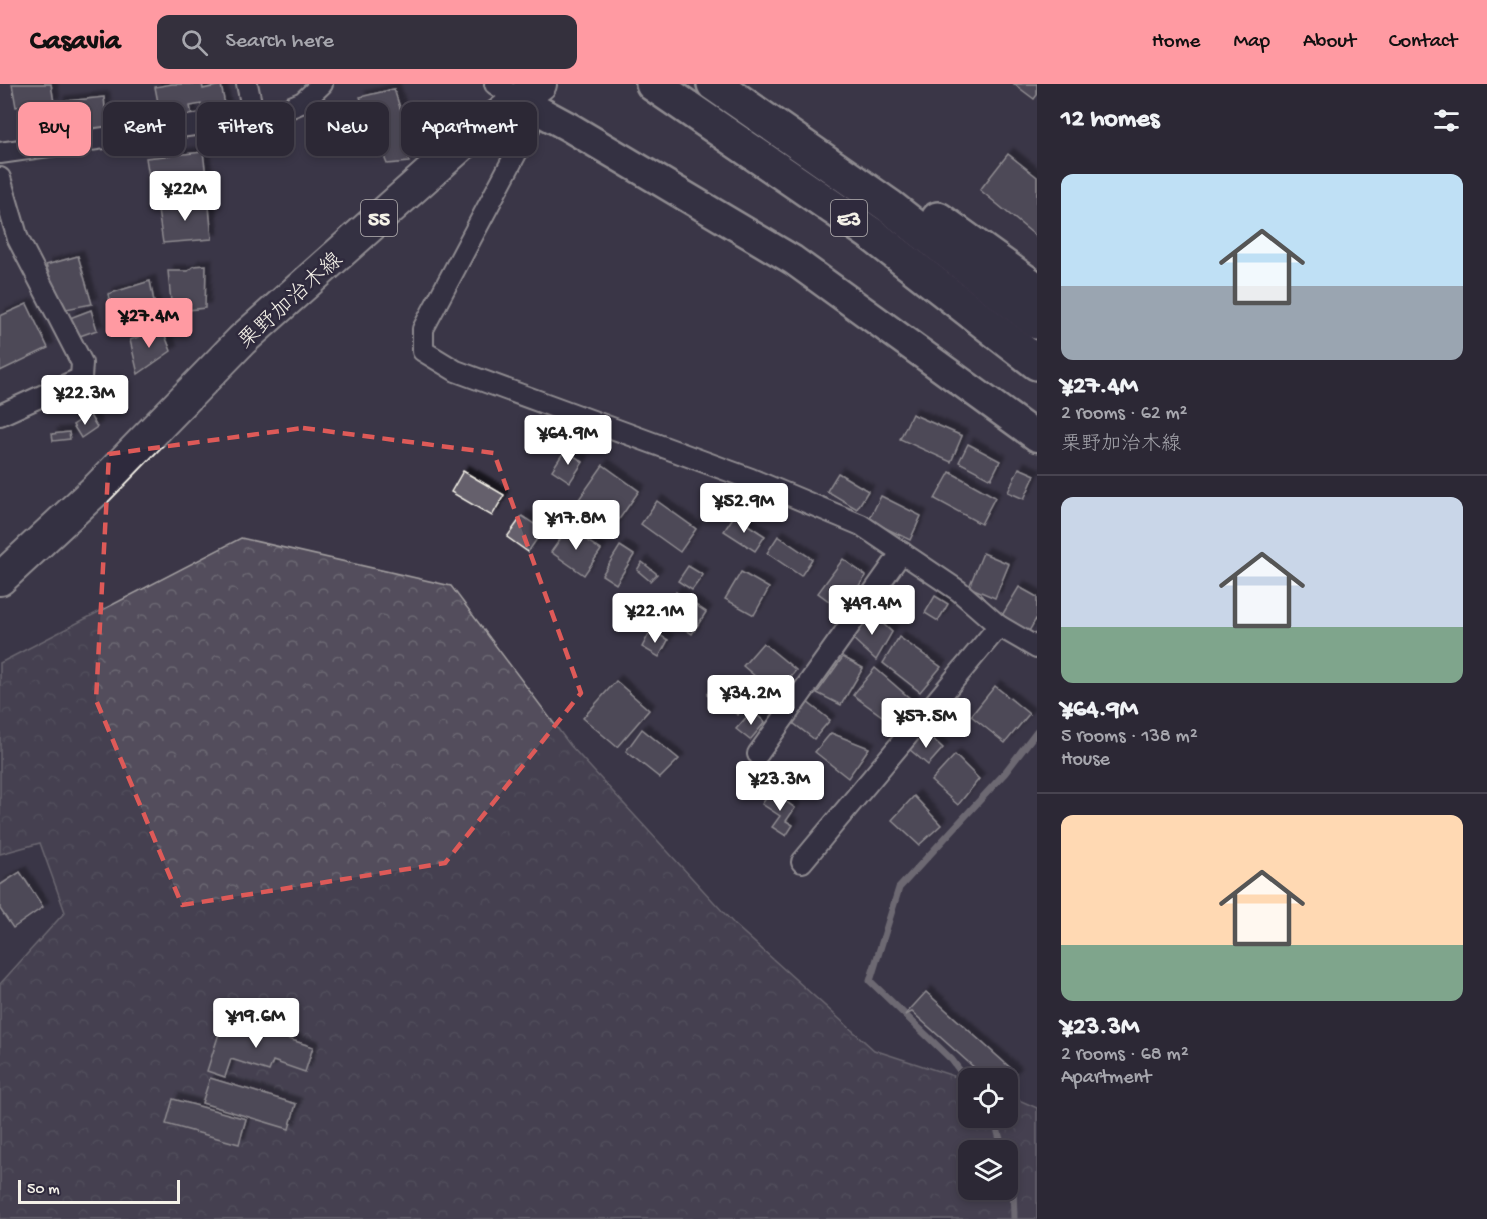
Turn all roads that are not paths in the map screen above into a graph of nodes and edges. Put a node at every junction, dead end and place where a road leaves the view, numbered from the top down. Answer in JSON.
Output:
{"nodes":[{"id":1,"x":246,"y":84,"type":"edge"},
{"id":2,"x":322,"y":84,"type":"edge"},
{"id":3,"x":653,"y":84,"type":"edge"},
{"id":4,"x":715,"y":85,"type":"edge"},
{"id":5,"x":521,"y":93,"type":"edge"},
{"id":6,"x":250,"y":102,"type":"edge"},
{"id":7,"x":294,"y":106,"type":"edge"},
{"id":8,"x":197,"y":125,"type":"edge"},
{"id":9,"x":0,"y":153,"type":"edge"},
{"id":10,"x":0,"y":178,"type":"edge"},
{"id":11,"x":1037,"y":290,"type":"edge"},
{"id":12,"x":1037,"y":322,"type":"edge"},
{"id":13,"x":1037,"y":363,"type":"edge"},
{"id":14,"x":0,"y":415,"type":"edge"},
{"id":15,"x":1037,"y":437,"type":"edge"},
{"id":16,"x":902,"y":552,"type":"junction"},
{"id":17,"x":0,"y":579,"type":"edge"},
{"id":18,"x":999,"y":626,"type":"junction"},
{"id":19,"x":1037,"y":648,"type":"edge"},
{"id":20,"x":758,"y":754,"type":"dead end"},
{"id":21,"x":802,"y":862,"type":"dead end"}],
"edges":[{"from":1,"to":6,"type":"street"},
{"from":2,"to":7,"type":"street"},
{"from":3,"to":13,"type":"highway","number":"E3"},
{"from":4,"to":11,"type":"highway"},
{"from":4,"to":12,"type":"highway","number":"E3"},
{"from":5,"to":15,"type":"street"},
{"from":5,"to":16,"type":"street"},
{"from":5,"to":17,"type":"main road","name":"栗野加治木線","number":"55"},
{"from":8,"to":9,"type":"street"},
{"from":10,"to":14,"type":"street"},
{"from":16,"to":18,"type":"street"},
{"from":16,"to":20,"type":"street"},
{"from":18,"to":19,"type":"street"},
{"from":18,"to":21,"type":"street"}]}
